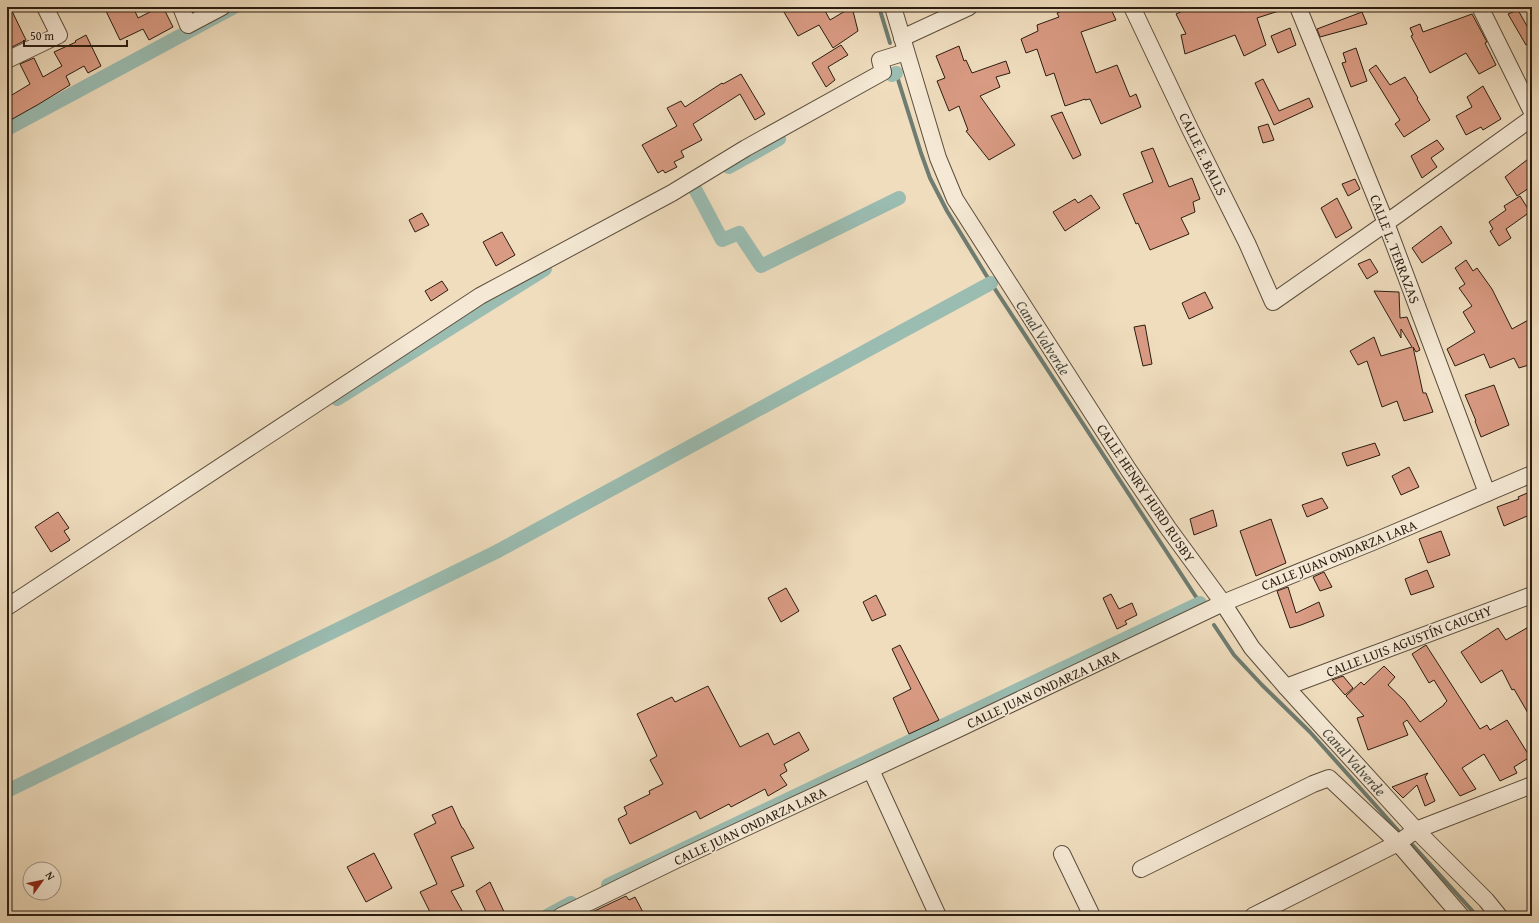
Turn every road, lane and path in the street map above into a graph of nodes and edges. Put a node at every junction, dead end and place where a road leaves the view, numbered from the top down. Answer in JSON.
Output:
{"nodes":[{"id":1,"x":45,"y":7,"type":"edge"},
{"id":2,"x":181,"y":7,"type":"edge"},
{"id":3,"x":222,"y":7,"type":"edge"},
{"id":4,"x":893,"y":7,"type":"edge"},
{"id":5,"x":969,"y":7,"type":"edge"},
{"id":6,"x":1132,"y":7,"type":"edge"},
{"id":7,"x":1298,"y":7,"type":"edge"},
{"id":8,"x":1480,"y":7,"type":"edge"},
{"id":9,"x":904,"y":45,"type":"junction"},
{"id":10,"x":7,"y":60,"type":"edge"},
{"id":11,"x":1529,"y":96,"type":"edge"},
{"id":12,"x":1532,"y":112,"type":"edge"},
{"id":13,"x":1532,"y":118,"type":"edge"},
{"id":14,"x":1386,"y":223,"type":"junction"},
{"id":15,"x":1532,"y":474,"type":"edge"},
{"id":16,"x":1487,"y":493,"type":"junction"},
{"id":17,"x":1532,"y":595,"type":"edge"},
{"id":18,"x":1223,"y":603,"type":"junction"},
{"id":19,"x":7,"y":607,"type":"edge"},
{"id":20,"x":1286,"y":687,"type":"junction"},
{"id":21,"x":871,"y":770,"type":"junction"},
{"id":22,"x":1532,"y":785,"type":"edge"},
{"id":23,"x":1416,"y":830,"type":"junction"},
{"id":24,"x":1398,"y":843,"type":"junction"},
{"id":25,"x":1062,"y":854,"type":"dead end"},
{"id":26,"x":1141,"y":869,"type":"dead end"},
{"id":27,"x":561,"y":916,"type":"edge"},
{"id":28,"x":938,"y":916,"type":"edge"},
{"id":29,"x":1092,"y":916,"type":"edge"},
{"id":30,"x":1253,"y":916,"type":"edge"},
{"id":31,"x":1461,"y":916,"type":"edge"},
{"id":32,"x":1499,"y":916,"type":"edge"}],
"edges":[{"from":1,"to":10,"type":"street"},
{"from":2,"to":3,"type":"street"},
{"from":4,"to":9,"type":"street","name":"CALLE HENRY HURD RUSBY"},
{"from":5,"to":9,"type":"street"},
{"from":6,"to":14,"type":"street","name":"CALLE E. BALLS"},
{"from":7,"to":14,"type":"street","name":"CALLE L. TERRAZAS"},
{"from":8,"to":11,"type":"street"},
{"from":9,"to":18,"type":"street","name":"CALLE HENRY HURD RUSBY"},
{"from":9,"to":19,"type":"street"},
{"from":11,"to":12,"type":"street"},
{"from":13,"to":14,"type":"street"},
{"from":14,"to":16,"type":"street","name":"CALLE L. TERRAZAS"},
{"from":15,"to":16,"type":"street","name":"CALLE JUAN ONDARZA LARA"},
{"from":16,"to":18,"type":"street","name":"CALLE JUAN ONDARZA LARA"},
{"from":17,"to":20,"type":"street","name":"CALLE LUIS AGUSTÍN CAUCHY"},
{"from":18,"to":20,"type":"street","name":"CALLE HENRY HURD RUSBY"},
{"from":18,"to":21,"type":"street","name":"CALLE JUAN ONDARZA LARA"},
{"from":20,"to":23,"type":"street","name":"CALLE HENRY HURD RUSBY"},
{"from":21,"to":27,"type":"street","name":"CALLE JUAN ONDARZA LARA"},
{"from":21,"to":28,"type":"street"},
{"from":22,"to":23,"type":"street"},
{"from":23,"to":24,"type":"street"},
{"from":23,"to":32,"type":"street","name":"CALLE HENRY HURD RUSBY"},
{"from":24,"to":26,"type":"street"},
{"from":24,"to":30,"type":"street"},
{"from":24,"to":31,"type":"street"},
{"from":25,"to":29,"type":"street"}]}
